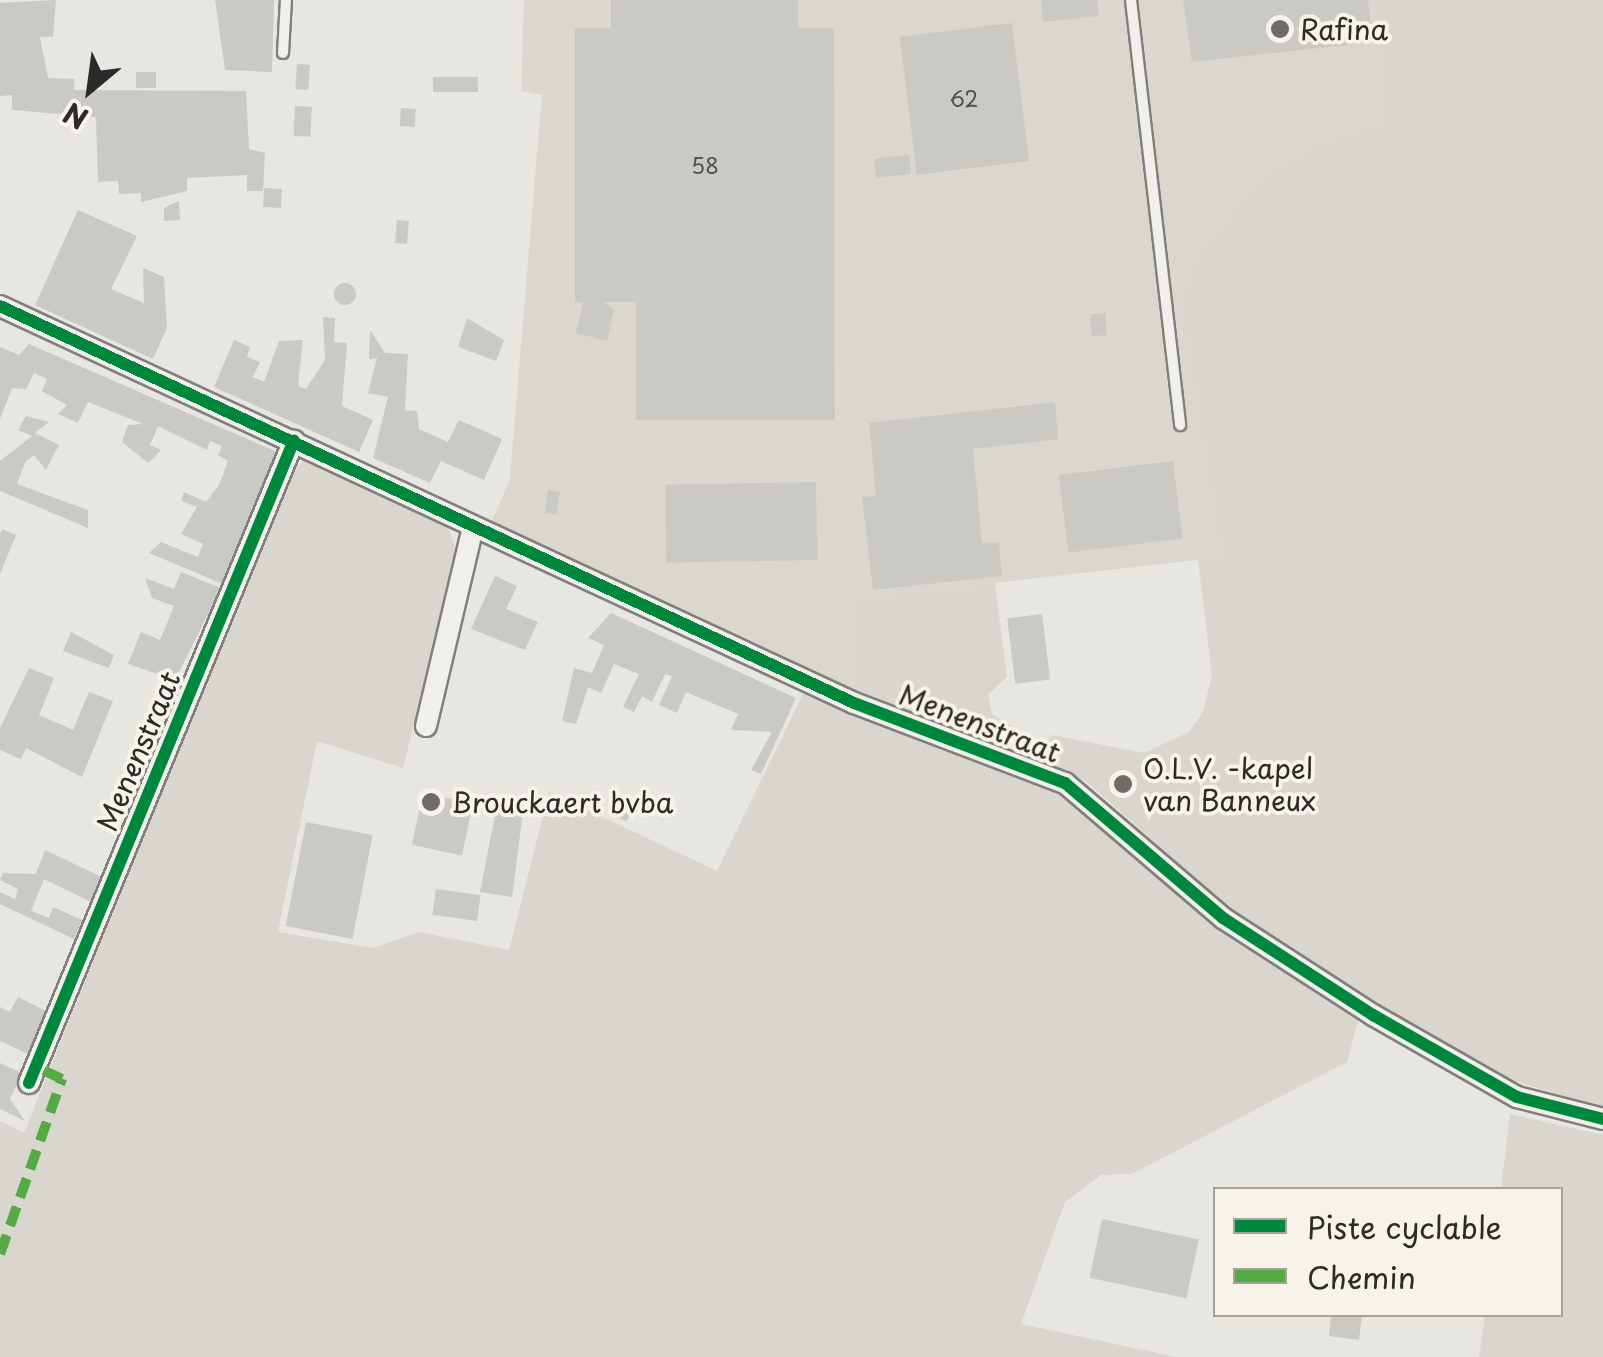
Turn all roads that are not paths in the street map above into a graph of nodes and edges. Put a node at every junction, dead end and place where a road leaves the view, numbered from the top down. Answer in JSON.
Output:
{"nodes":[{"id":1,"x":286,"y":0,"type":"edge"},
{"id":2,"x":1131,"y":0,"type":"edge"},
{"id":3,"x":282,"y":52,"type":"dead end"},
{"id":4,"x":0,"y":306,"type":"edge"},
{"id":5,"x":1180,"y":425,"type":"dead end"},
{"id":6,"x":294,"y":440,"type":"junction"},
{"id":7,"x":474,"y":527,"type":"junction"},
{"id":8,"x":426,"y":726,"type":"dead end"},
{"id":9,"x":29,"y":1083,"type":"dead end"},
{"id":10,"x":1603,"y":1119,"type":"edge"}],
"edges":[{"from":1,"to":3,"type":"lane"},
{"from":2,"to":5,"type":"lane"},
{"from":4,"to":6,"type":"street","name":"Menenstraat"},
{"from":6,"to":7,"type":"street","name":"Menenstraat"},
{"from":6,"to":9,"type":"street","name":"Menenstraat"},
{"from":7,"to":8,"type":"street"},
{"from":7,"to":10,"type":"street","name":"Menenstraat"}]}
